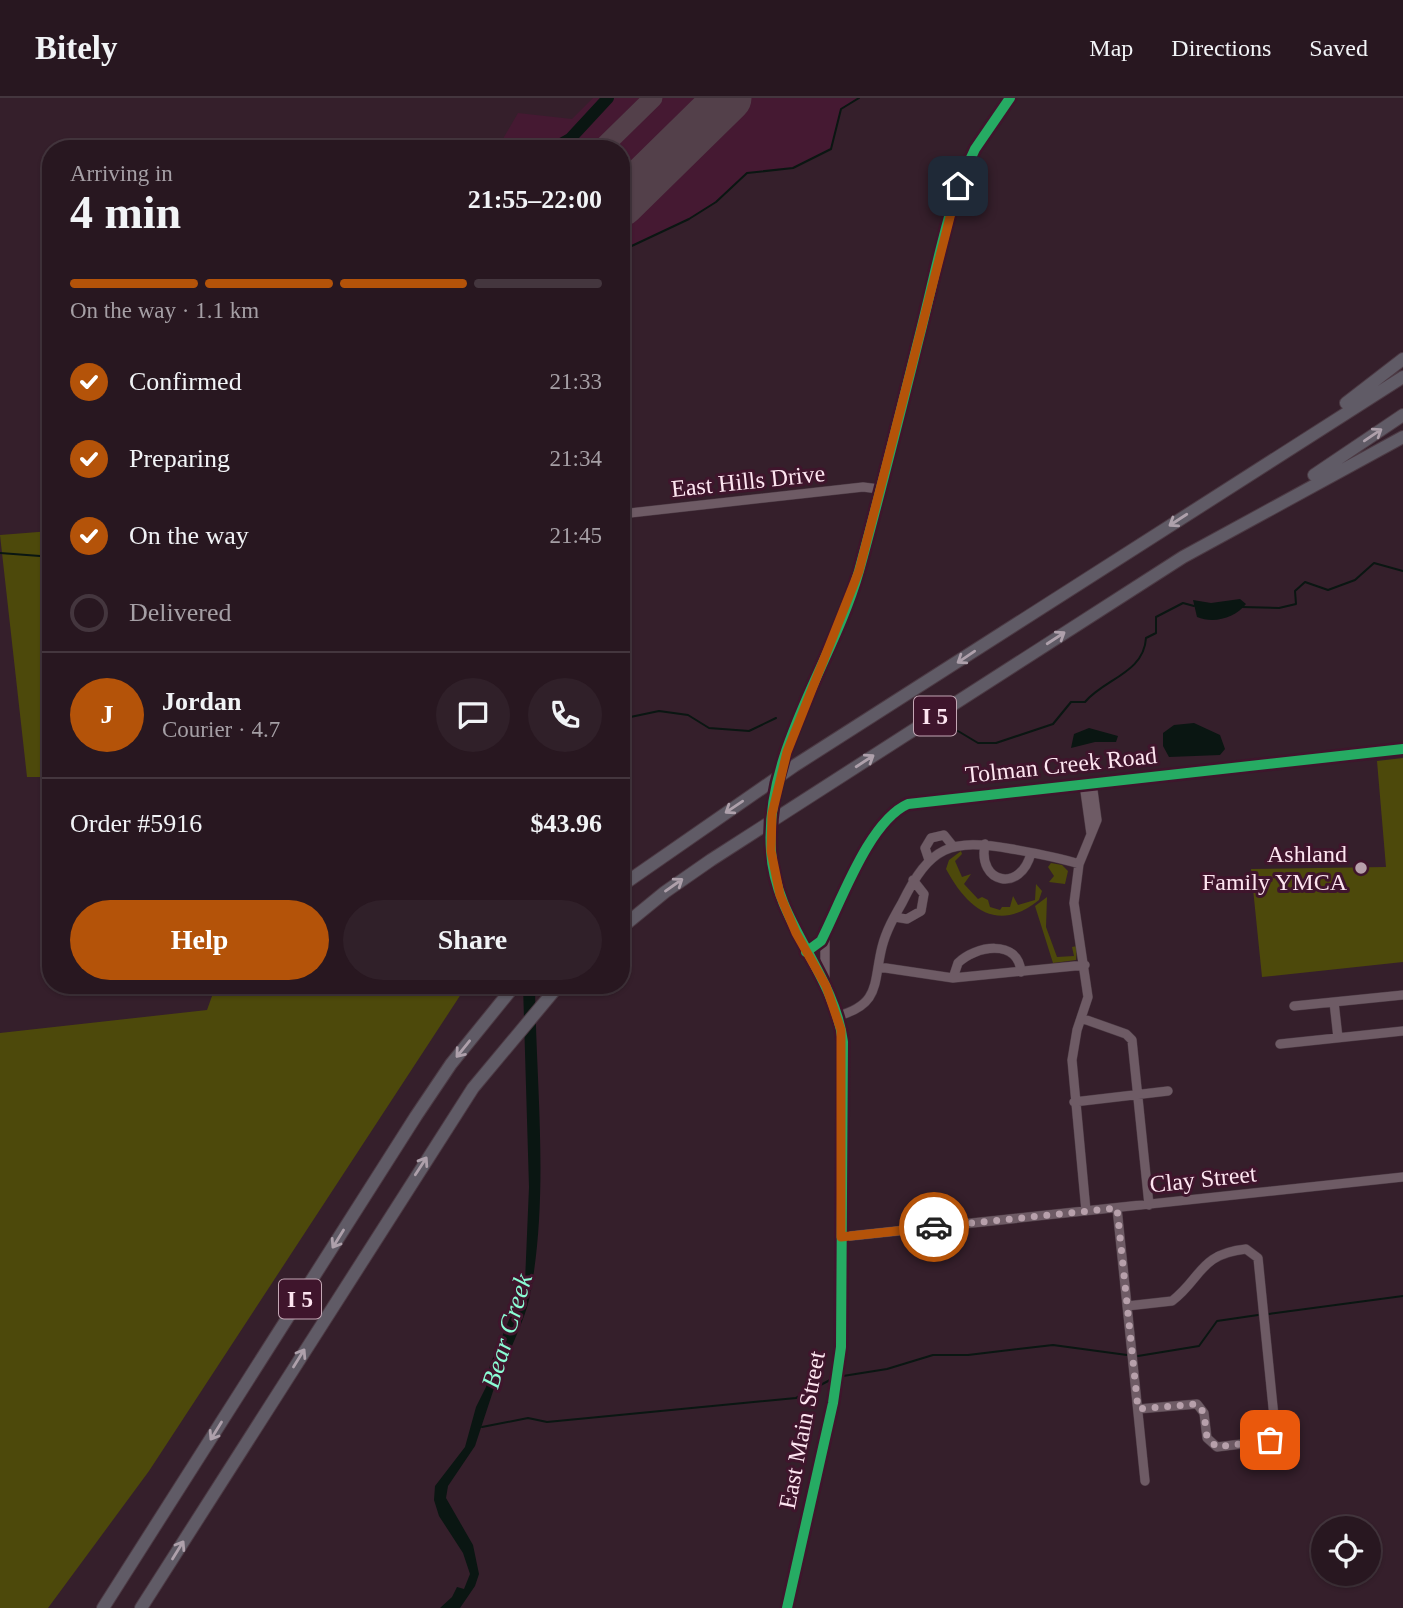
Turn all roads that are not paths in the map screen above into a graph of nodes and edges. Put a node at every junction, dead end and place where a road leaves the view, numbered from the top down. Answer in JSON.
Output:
{"nodes":[{"id":1,"x":1010,"y":98,"type":"edge"},
{"id":2,"x":1403,"y":359,"type":"edge"},
{"id":3,"x":1403,"y":377,"type":"edge"},
{"id":4,"x":1403,"y":415,"type":"edge"},
{"id":5,"x":1403,"y":437,"type":"edge"},
{"id":6,"x":1235,"y":483,"type":"junction"},
{"id":7,"x":880,"y":489,"type":"junction"},
{"id":8,"x":630,"y":513,"type":"edge"},
{"id":9,"x":1256,"y":514,"type":"junction"},
{"id":10,"x":1403,"y":749,"type":"edge"},
{"id":11,"x":1088,"y":783,"type":"junction"},
{"id":12,"x":985,"y":844,"type":"junction"},
{"id":13,"x":953,"y":845,"type":"junction"},
{"id":14,"x":1031,"y":853,"type":"junction"},
{"id":15,"x":929,"y":860,"type":"junction"},
{"id":16,"x":1079,"y":864,"type":"junction"},
{"id":17,"x":630,"y":880,"type":"edge"},
{"id":18,"x":914,"y":880,"type":"junction"},
{"id":19,"x":895,"y":917,"type":"junction"},
{"id":20,"x":630,"y":921,"type":"edge"},
{"id":21,"x":826,"y":932,"type":"junction"},
{"id":22,"x":806,"y":952,"type":"junction"},
{"id":23,"x":1085,"y":965,"type":"junction"},
{"id":24,"x":879,"y":967,"type":"junction"},
{"id":25,"x":1021,"y":972,"type":"junction"},
{"id":26,"x":953,"y":978,"type":"junction"},
{"id":27,"x":826,"y":986,"type":"junction"},
{"id":28,"x":508,"y":994,"type":"edge"},
{"id":29,"x":551,"y":994,"type":"edge"},
{"id":30,"x":1403,"y":995,"type":"edge"},
{"id":31,"x":1334,"y":1002,"type":"junction"},
{"id":32,"x":1294,"y":1006,"type":"dead end"},
{"id":33,"x":838,"y":1016,"type":"junction"},
{"id":34,"x":1082,"y":1018,"type":"junction"},
{"id":35,"x":1403,"y":1031,"type":"edge"},
{"id":36,"x":1338,"y":1038,"type":"junction"},
{"id":37,"x":1280,"y":1044,"type":"dead end"},
{"id":38,"x":1167,"y":1091,"type":"dead end"},
{"id":39,"x":1138,"y":1095,"type":"junction"},
{"id":40,"x":1074,"y":1102,"type":"junction"},
{"id":41,"x":1403,"y":1177,"type":"edge"},
{"id":42,"x":1149,"y":1205,"type":"junction"},
{"id":43,"x":1117,"y":1208,"type":"junction"},
{"id":44,"x":1086,"y":1211,"type":"junction"},
{"id":45,"x":841,"y":1237,"type":"junction"},
{"id":46,"x":1127,"y":1306,"type":"junction"},
{"id":47,"x":1138,"y":1409,"type":"junction"},
{"id":48,"x":1145,"y":1481,"type":"dead end"},
{"id":49,"x":103,"y":1608,"type":"edge"},
{"id":50,"x":141,"y":1608,"type":"edge"},
{"id":51,"x":787,"y":1608,"type":"edge"}],
"edges":[{"from":1,"to":7,"type":"street","name":"East Main Street"},
{"from":2,"to":6,"type":"highway"},
{"from":3,"to":6,"type":"highway","number":"I 5"},
{"from":9,"to":4,"type":"highway","number":"I 5","one_way":true},
{"from":5,"to":9,"type":"highway"},
{"from":6,"to":17,"type":"highway","number":"I 5","one_way":true},
{"from":7,"to":8,"type":"street","name":"East Hills Drive"},
{"from":7,"to":22,"type":"street","name":"East Main Street","bridge":true},
{"from":20,"to":9,"type":"highway","number":"I 5","one_way":true},
{"from":10,"to":11,"type":"street","name":"Tolman Creek Road"},
{"from":11,"to":16,"type":"street"},
{"from":11,"to":21,"type":"street","name":"Tolman Creek Road"},
{"from":12,"to":13,"type":"street"},
{"from":12,"to":14,"type":"street"},
{"from":12,"to":14,"type":"street"},
{"from":13,"to":15,"type":"street"},
{"from":13,"to":15,"type":"street"},
{"from":14,"to":16,"type":"street"},
{"from":15,"to":18,"type":"street"},
{"from":16,"to":23,"type":"street"},
{"from":18,"to":19,"type":"street"},
{"from":18,"to":19,"type":"street"},
{"from":19,"to":24,"type":"street"},
{"from":21,"to":22,"type":"street","name":"Tolman Creek Road"},
{"from":21,"to":27,"type":"street"},
{"from":22,"to":27,"type":"street","name":"East Main Street"},
{"from":23,"to":25,"type":"street"},
{"from":23,"to":34,"type":"street"},
{"from":24,"to":26,"type":"street"},
{"from":24,"to":33,"type":"street"},
{"from":25,"to":26,"type":"street"},
{"from":25,"to":26,"type":"street"},
{"from":27,"to":33,"type":"street","name":"East Main Street"},
{"from":28,"to":49,"type":"highway","number":"I 5","one_way":true},
{"from":50,"to":29,"type":"highway","number":"I 5","one_way":true},
{"from":30,"to":31,"type":"street"},
{"from":31,"to":32,"type":"street"},
{"from":31,"to":36,"type":"street"},
{"from":33,"to":45,"type":"street","name":"East Main Street"},
{"from":34,"to":39,"type":"street"},
{"from":34,"to":40,"type":"street"},
{"from":35,"to":36,"type":"street"},
{"from":36,"to":37,"type":"street"},
{"from":38,"to":39,"type":"street"},
{"from":39,"to":40,"type":"street"},
{"from":39,"to":42,"type":"street"},
{"from":40,"to":44,"type":"street"},
{"from":41,"to":42,"type":"street","name":"Clay Street"},
{"from":42,"to":43,"type":"street","name":"Clay Street"},
{"from":43,"to":44,"type":"street","name":"Clay Street"},
{"from":43,"to":46,"type":"street"},
{"from":44,"to":45,"type":"street","name":"Clay Street"},
{"from":45,"to":51,"type":"street","name":"East Main Street"},
{"from":46,"to":47,"type":"street"},
{"from":46,"to":47,"type":"street"},
{"from":47,"to":48,"type":"street"}]}
